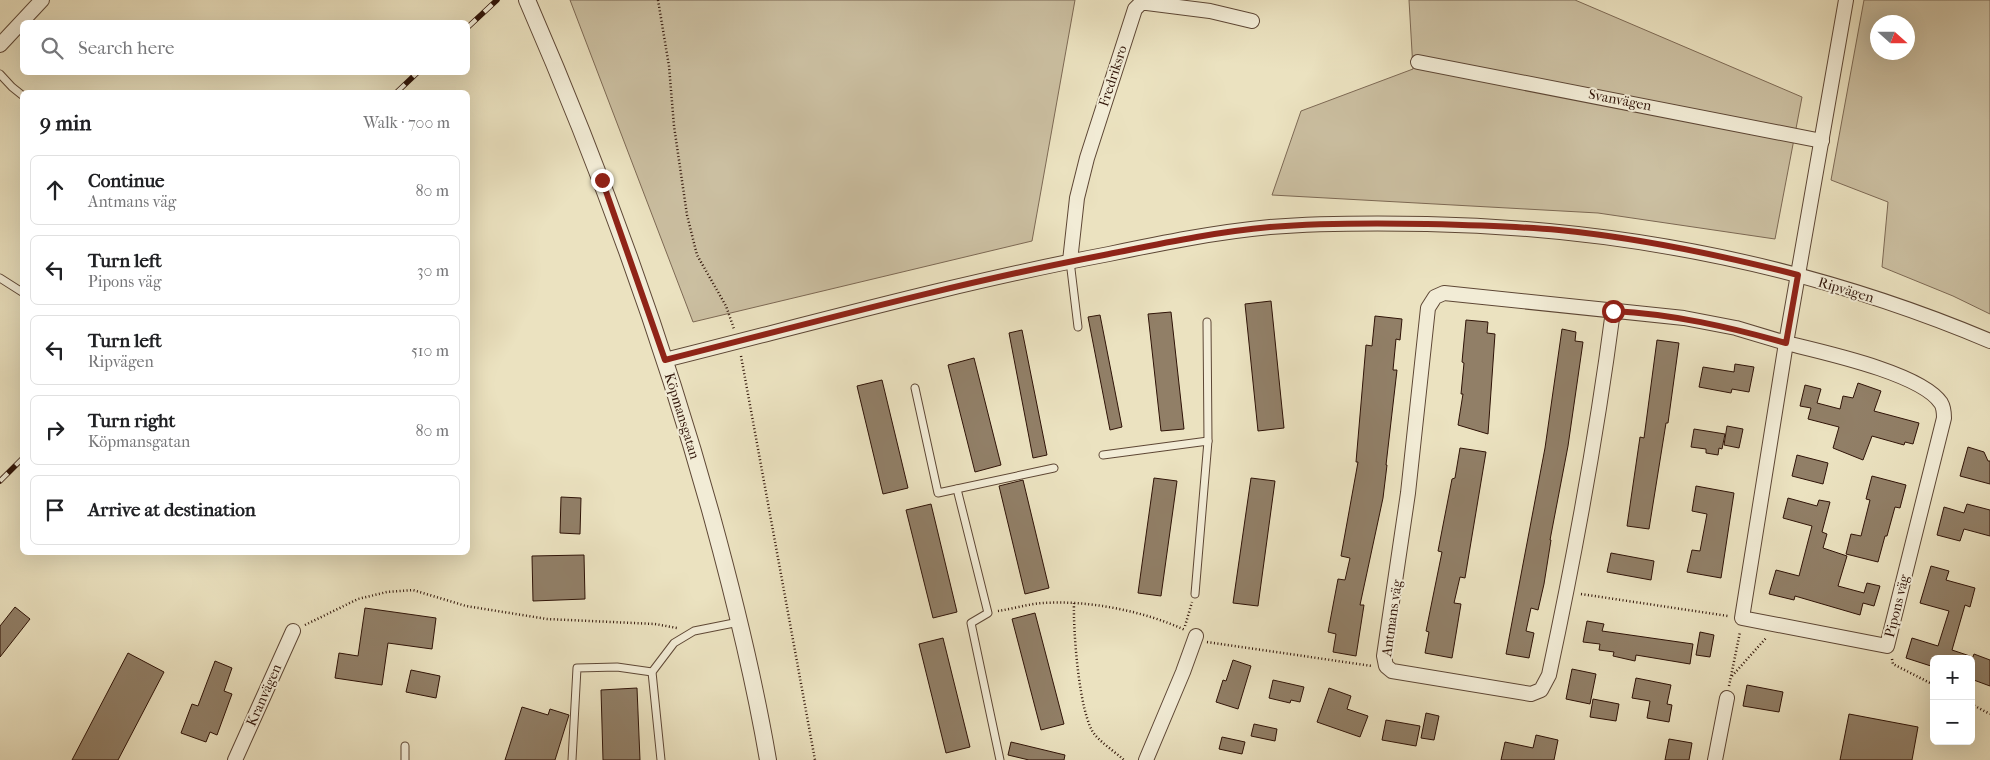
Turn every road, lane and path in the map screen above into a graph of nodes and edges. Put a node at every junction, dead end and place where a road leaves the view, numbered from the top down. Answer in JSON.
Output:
{"nodes":[{"id":1,"x":42,"y":0,"type":"edge"},
{"id":2,"x":527,"y":0,"type":"edge"},
{"id":3,"x":658,"y":0,"type":"edge"},
{"id":4,"x":1846,"y":0,"type":"edge"},
{"id":5,"x":23,"y":20,"type":"edge"},
{"id":6,"x":1252,"y":21,"type":"dead end"},
{"id":7,"x":20,"y":24,"type":"edge"},
{"id":8,"x":0,"y":45,"type":"edge"},
{"id":9,"x":1418,"y":62,"type":"dead end"},
{"id":10,"x":0,"y":74,"type":"edge"},
{"id":11,"x":20,"y":93,"type":"edge"},
{"id":12,"x":1822,"y":141,"type":"junction"},
{"id":13,"x":1070,"y":261,"type":"junction"},
{"id":14,"x":1798,"y":275,"type":"junction"},
{"id":15,"x":0,"y":278,"type":"edge"},
{"id":16,"x":20,"y":291,"type":"edge"},
{"id":17,"x":1613,"y":311,"type":"junction"},
{"id":18,"x":1207,"y":322,"type":"dead end"},
{"id":19,"x":1078,"y":327,"type":"dead end"},
{"id":20,"x":1990,"y":341,"type":"edge"},
{"id":21,"x":738,"y":342,"type":"junction"},
{"id":22,"x":1786,"y":343,"type":"junction"},
{"id":23,"x":665,"y":360,"type":"junction"},
{"id":24,"x":914,"y":388,"type":"dead end"},
{"id":25,"x":1208,"y":441,"type":"junction"},
{"id":26,"x":1102,"y":455,"type":"dead end"},
{"id":27,"x":1054,"y":468,"type":"dead end"},
{"id":28,"x":956,"y":489,"type":"junction"},
{"id":29,"x":1567,"y":592,"type":"junction"},
{"id":30,"x":1195,"y":594,"type":"joint"},
{"id":31,"x":1074,"y":603,"type":"dead end"},
{"id":32,"x":1742,"y":618,"type":"junction"},
{"id":33,"x":739,"y":622,"type":"junction"},
{"id":34,"x":1778,"y":625,"type":"junction"},
{"id":35,"x":293,"y":631,"type":"joint"},
{"id":36,"x":694,"y":631,"type":"junction"},
{"id":37,"x":1190,"y":633,"type":"joint"},
{"id":38,"x":1887,"y":646,"type":"junction"},
{"id":39,"x":652,"y":672,"type":"junction"},
{"id":40,"x":1731,"y":677,"type":"junction"},
{"id":41,"x":1930,"y":683,"type":"edge"},
{"id":42,"x":1727,"y":698,"type":"joint"},
{"id":43,"x":1975,"y":706,"type":"edge"},
{"id":44,"x":1990,"y":714,"type":"edge"},
{"id":45,"x":405,"y":746,"type":"dead end"},
{"id":46,"x":235,"y":760,"type":"edge"},
{"id":47,"x":405,"y":760,"type":"edge"},
{"id":48,"x":572,"y":760,"type":"edge"},
{"id":49,"x":661,"y":760,"type":"edge"},
{"id":50,"x":768,"y":760,"type":"edge"},
{"id":51,"x":814,"y":760,"type":"edge"},
{"id":52,"x":1000,"y":760,"type":"edge"},
{"id":53,"x":1124,"y":760,"type":"edge"},
{"id":54,"x":1146,"y":760,"type":"edge"},
{"id":55,"x":1715,"y":760,"type":"edge"}],
"edges":[{"from":1,"to":5,"type":"street"},
{"from":2,"to":23,"type":"street","name":"Köpmansgatan"},
{"from":3,"to":21,"type":"path"},
{"from":4,"to":12,"type":"street"},
{"from":6,"to":13,"type":"street","name":"Fredriksro"},
{"from":7,"to":8,"type":"street"},
{"from":9,"to":12,"type":"street","name":"Svanvägen"},
{"from":10,"to":11,"type":"lane"},
{"from":12,"to":14,"type":"street"},
{"from":13,"to":14,"type":"street","name":"Ripvägen"},
{"from":13,"to":19,"type":"lane"},
{"from":13,"to":21,"type":"street","name":"Ripvägen"},
{"from":14,"to":20,"type":"street","name":"Ripvägen"},
{"from":14,"to":22,"type":"street"},
{"from":15,"to":16,"type":"lane"},
{"from":17,"to":22,"type":"street","name":"Antmans väg"},
{"from":17,"to":29,"type":"street","name":"Antmans väg"},
{"from":17,"to":29,"type":"street","name":"Antmans väg"},
{"from":18,"to":25,"type":"lane"},
{"from":21,"to":23,"type":"street","name":"Ripvägen"},
{"from":21,"to":51,"type":"path"},
{"from":22,"to":32,"type":"street"},
{"from":22,"to":38,"type":"street","name":"Pipons väg"},
{"from":23,"to":33,"type":"street","name":"Köpmansgatan"},
{"from":24,"to":28,"type":"lane"},
{"from":25,"to":26,"type":"lane"},
{"from":25,"to":30,"type":"lane"},
{"from":27,"to":28,"type":"lane"},
{"from":28,"to":52,"type":"lane"},
{"from":29,"to":32,"type":"path"},
{"from":30,"to":37,"type":"path"},
{"from":31,"to":53,"type":"path"},
{"from":32,"to":34,"type":"street","name":"Pipons väg"},
{"from":32,"to":40,"type":"path"},
{"from":33,"to":36,"type":"lane"},
{"from":33,"to":50,"type":"street","name":"Köpmansgatan"},
{"from":34,"to":38,"type":"street","name":"Pipons väg"},
{"from":34,"to":40,"type":"path"},
{"from":35,"to":36,"type":"path"},
{"from":35,"to":46,"type":"street","name":"Kranvägen"},
{"from":36,"to":39,"type":"lane"},
{"from":37,"to":54,"type":"street"},
{"from":38,"to":41,"type":"path"},
{"from":39,"to":48,"type":"lane"},
{"from":39,"to":49,"type":"lane"},
{"from":40,"to":42,"type":"path"},
{"from":42,"to":55,"type":"street"},
{"from":43,"to":44,"type":"path"},
{"from":45,"to":47,"type":"lane"}]}
